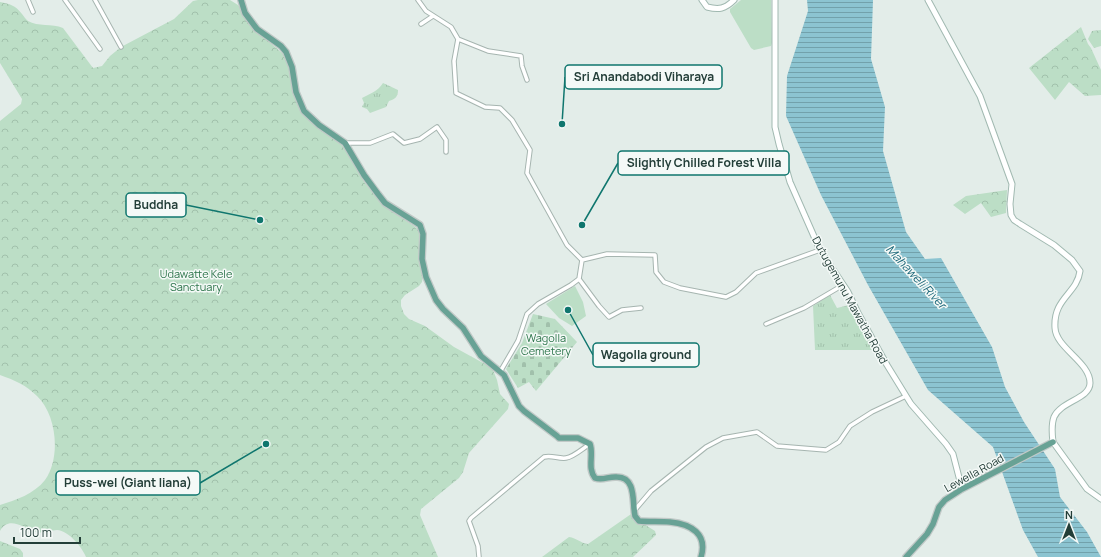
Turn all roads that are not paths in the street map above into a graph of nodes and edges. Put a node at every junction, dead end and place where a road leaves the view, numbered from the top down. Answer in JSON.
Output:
{"nodes":[{"id":1,"x":28,"y":0,"type":"edge"},
{"id":2,"x":65,"y":0,"type":"edge"},
{"id":3,"x":95,"y":0,"type":"edge"},
{"id":4,"x":241,"y":0,"type":"edge"},
{"id":5,"x":418,"y":0,"type":"edge"},
{"id":6,"x":702,"y":0,"type":"edge"},
{"id":7,"x":734,"y":0,"type":"edge"},
{"id":8,"x":775,"y":0,"type":"edge"},
{"id":9,"x":928,"y":0,"type":"edge"},
{"id":10,"x":33,"y":12,"type":"dead end"},
{"id":11,"x":433,"y":16,"type":"junction"},
{"id":12,"x":421,"y":24,"type":"dead end"},
{"id":13,"x":458,"y":39,"type":"junction"},
{"id":14,"x":121,"y":47,"type":"dead end"},
{"id":15,"x":100,"y":49,"type":"dead end"},
{"id":16,"x":527,"y":80,"type":"dead end"},
{"id":17,"x":345,"y":143,"type":"junction"},
{"id":18,"x":446,"y":152,"type":"dead end"},
{"id":19,"x":820,"y":250,"type":"junction"},
{"id":20,"x":582,"y":260,"type":"junction"},
{"id":21,"x":579,"y":279,"type":"junction"},
{"id":22,"x":843,"y":285,"type":"junction"},
{"id":23,"x":641,"y":308,"type":"dead end"},
{"id":24,"x":766,"y":324,"type":"dead end"},
{"id":25,"x":500,"y":372,"type":"junction"},
{"id":26,"x":906,"y":396,"type":"junction"},
{"id":27,"x":1051,"y":443,"type":"junction"},
{"id":28,"x":590,"y":444,"type":"junction"},
{"id":29,"x":962,"y":489,"type":"junction"},
{"id":30,"x":1101,"y":499,"type":"edge"},
{"id":31,"x":634,"y":512,"type":"junction"},
{"id":32,"x":479,"y":557,"type":"edge"},
{"id":33,"x":701,"y":557,"type":"edge"},
{"id":34,"x":906,"y":557,"type":"edge"}],
"edges":[{"from":1,"to":10,"type":"street"},
{"from":2,"to":15,"type":"street"},
{"from":3,"to":14,"type":"street"},
{"from":4,"to":17,"type":"main road"},
{"from":5,"to":11,"type":"street"},
{"from":6,"to":7,"type":"street"},
{"from":8,"to":19,"type":"street","name":"Dutugemunu Mawatha Road"},
{"from":9,"to":27,"type":"street"},
{"from":11,"to":12,"type":"street"},
{"from":11,"to":13,"type":"street"},
{"from":13,"to":16,"type":"street"},
{"from":13,"to":20,"type":"street"},
{"from":17,"to":18,"type":"street"},
{"from":17,"to":25,"type":"main road"},
{"from":19,"to":20,"type":"street"},
{"from":19,"to":22,"type":"street","name":"Dutugemunu Mawatha Road"},
{"from":20,"to":21,"type":"street"},
{"from":21,"to":23,"type":"street"},
{"from":21,"to":25,"type":"street"},
{"from":22,"to":24,"type":"street"},
{"from":22,"to":26,"type":"street","name":"Dutugemunu Mawatha Road"},
{"from":25,"to":28,"type":"main road"},
{"from":26,"to":29,"type":"street","name":"Dutugemunu Mawatha Road"},
{"from":26,"to":31,"type":"street"},
{"from":27,"to":29,"type":"main road","name":"Lewella Road"},
{"from":27,"to":30,"type":"street"},
{"from":28,"to":31,"type":"main road"},
{"from":28,"to":32,"type":"street"},
{"from":29,"to":34,"type":"main road","name":"Lewella Road"},
{"from":31,"to":33,"type":"main road"}]}
